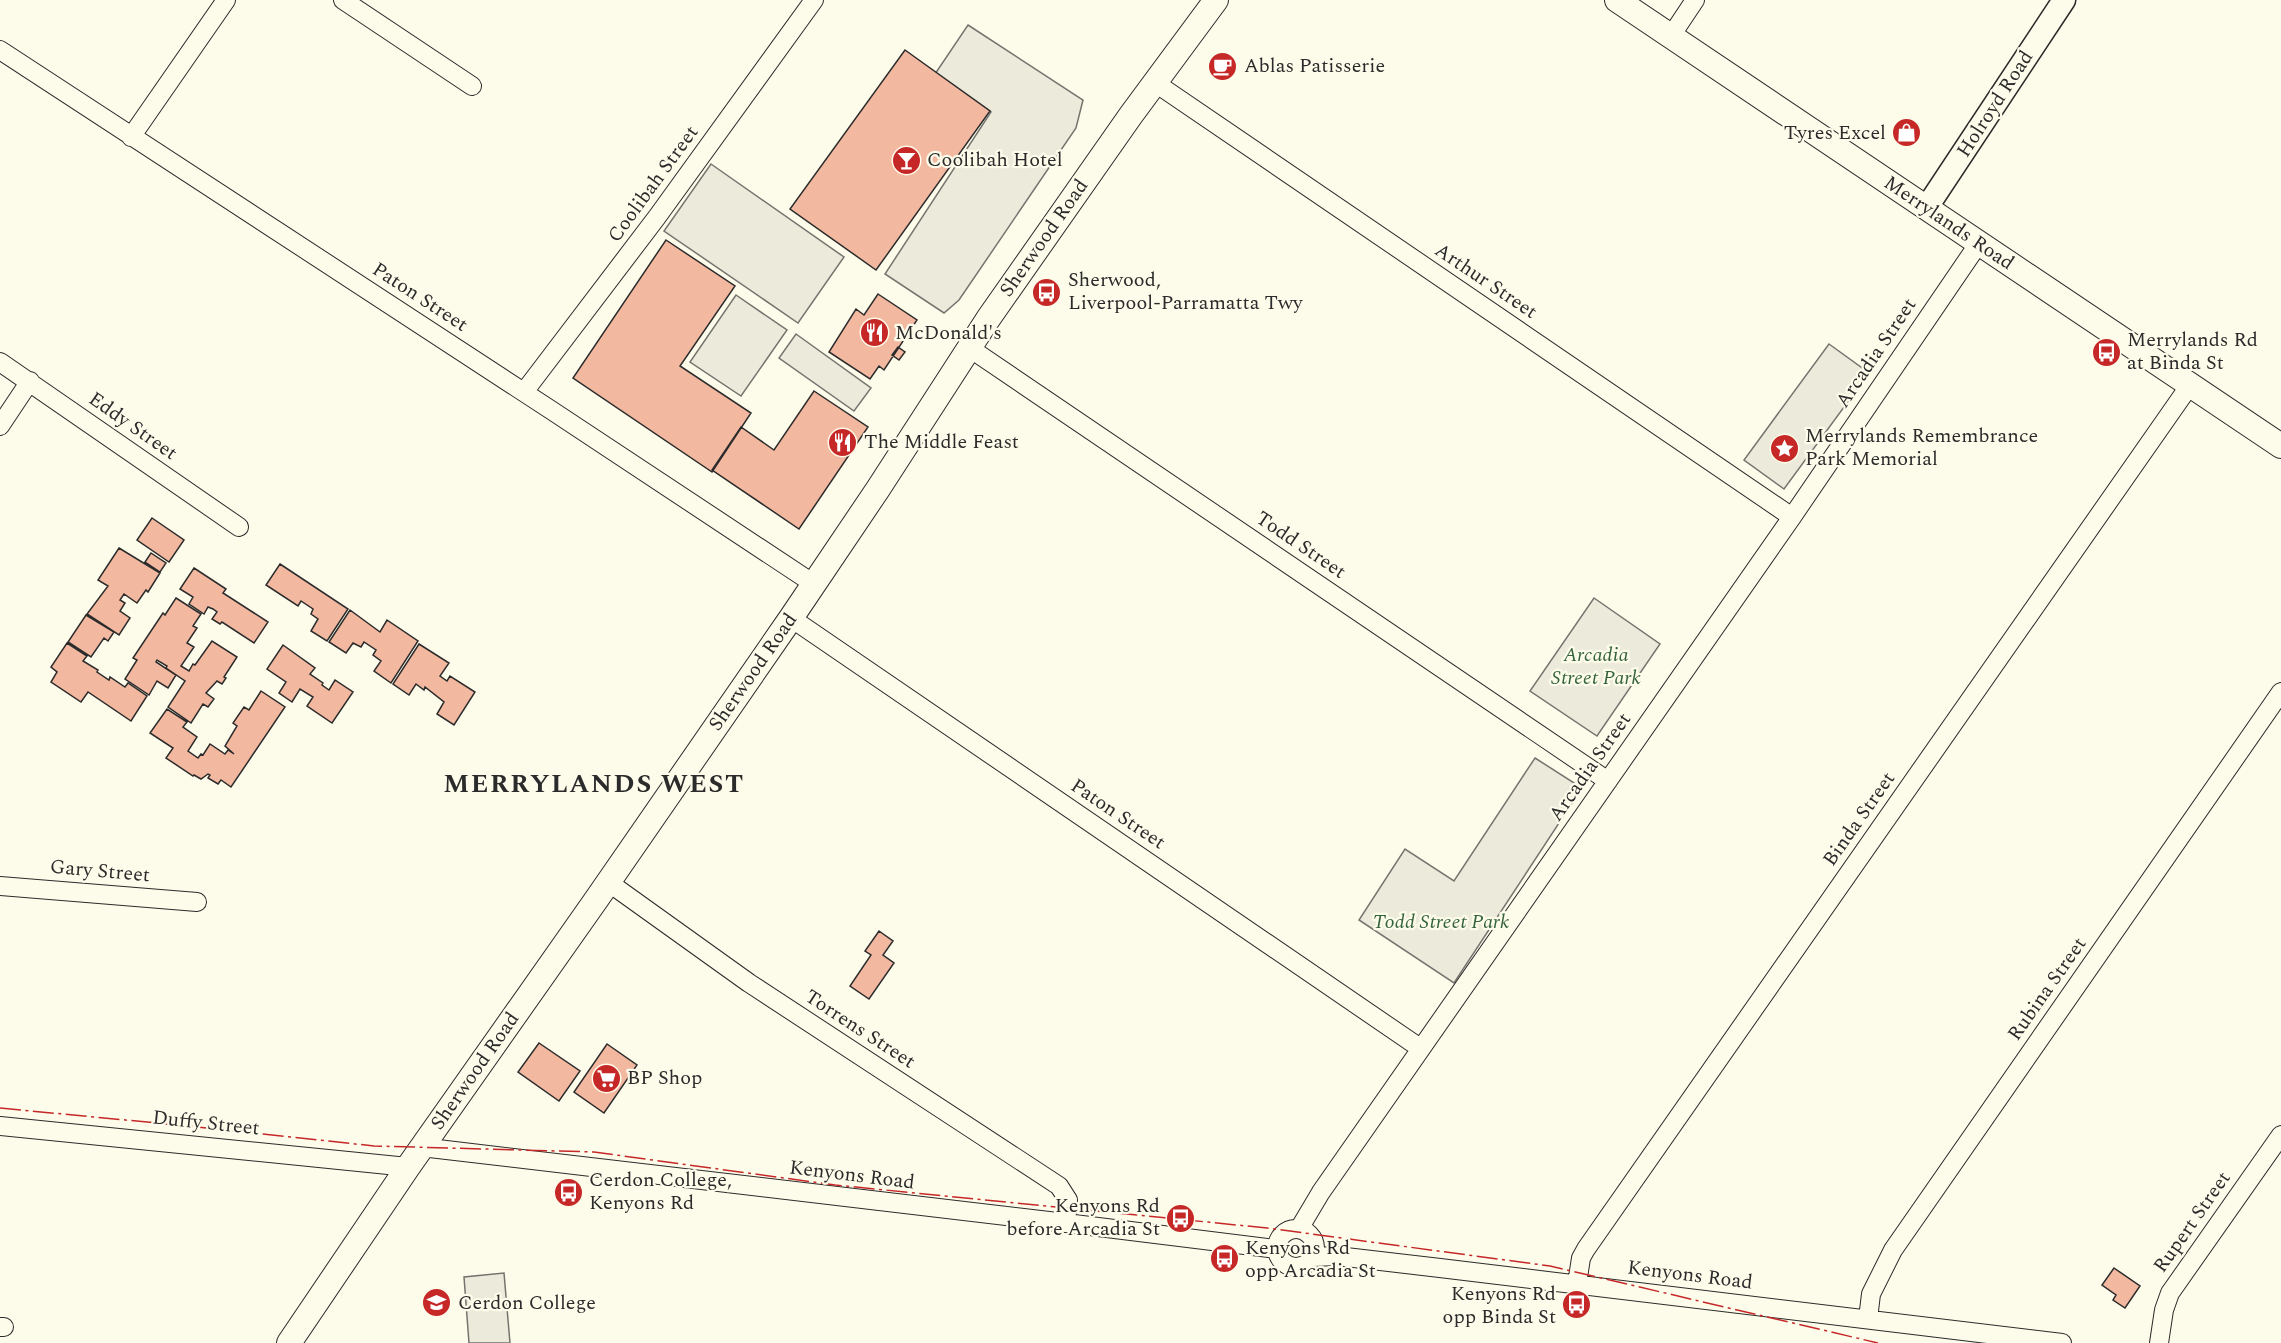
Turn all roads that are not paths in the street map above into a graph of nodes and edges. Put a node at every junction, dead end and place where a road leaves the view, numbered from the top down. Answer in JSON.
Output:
{"nodes":[{"id":1,"x":226,"y":0,"type":"edge"},
{"id":2,"x":344,"y":0,"type":"edge"},
{"id":3,"x":814,"y":0,"type":"edge"},
{"id":4,"x":1216,"y":0,"type":"edge"},
{"id":5,"x":1617,"y":0,"type":"edge"},
{"id":6,"x":1695,"y":0,"type":"edge"},
{"id":7,"x":2064,"y":0,"type":"edge"},
{"id":8,"x":1671,"y":36,"type":"junction"},
{"id":9,"x":0,"y":50,"type":"edge"},
{"id":10,"x":1154,"y":82,"type":"junction"},
{"id":11,"x":472,"y":86,"type":"dead end"},
{"id":12,"x":131,"y":136,"type":"junction"},
{"id":13,"x":1927,"y":207,"type":"junction"},
{"id":14,"x":1979,"y":243,"type":"junction"},
{"id":15,"x":968,"y":347,"type":"junction"},
{"id":16,"x":0,"y":362,"type":"edge"},
{"id":17,"x":30,"y":381,"type":"junction"},
{"id":18,"x":2190,"y":385,"type":"junction"},
{"id":19,"x":524,"y":392,"type":"junction"},
{"id":20,"x":0,"y":426,"type":"edge"},
{"id":21,"x":2281,"y":446,"type":"edge"},
{"id":22,"x":1792,"y":517,"type":"junction"},
{"id":23,"x":239,"y":527,"type":"dead end"},
{"id":24,"x":814,"y":584,"type":"junction"},
{"id":25,"x":791,"y":618,"type":"junction"},
{"id":26,"x":2281,"y":692,"type":"edge"},
{"id":27,"x":1608,"y":781,"type":"junction"},
{"id":28,"x":608,"y":882,"type":"junction"},
{"id":29,"x":0,"y":886,"type":"edge"},
{"id":30,"x":197,"y":902,"type":"dead end"},
{"id":31,"x":1420,"y":1048,"type":"junction"},
{"id":32,"x":0,"y":1126,"type":"edge"},
{"id":33,"x":2281,"y":1135,"type":"edge"},
{"id":34,"x":422,"y":1148,"type":"junction"},
{"id":35,"x":408,"y":1167,"type":"junction"},
{"id":36,"x":1066,"y":1223,"type":"junction"},
{"id":37,"x":1299,"y":1230,"type":"junction"},
{"id":38,"x":1276,"y":1249,"type":"junction"},
{"id":39,"x":1313,"y":1257,"type":"junction"},
{"id":40,"x":1577,"y":1284,"type":"junction"},
{"id":41,"x":1868,"y":1319,"type":"junction"},
{"id":42,"x":289,"y":1343,"type":"edge"},
{"id":43,"x":2061,"y":1343,"type":"edge"},
{"id":44,"x":2159,"y":1343,"type":"edge"}],
"edges":[{"from":1,"to":12,"type":"street"},
{"from":2,"to":11,"type":"street"},
{"from":3,"to":19,"type":"street","name":"Coolibah Street"},
{"from":4,"to":10,"type":"main road","name":"Sherwood Road"},
{"from":5,"to":8,"type":"main road","name":"Merrylands Road"},
{"from":6,"to":8,"type":"street"},
{"from":7,"to":13,"type":"street","name":"Holroyd Road"},
{"from":8,"to":13,"type":"main road","name":"Merrylands Road"},
{"from":9,"to":12,"type":"street","name":"Paton Street"},
{"from":10,"to":15,"type":"main road","name":"Sherwood Road"},
{"from":10,"to":22,"type":"street","name":"Arthur Street"},
{"from":12,"to":19,"type":"street","name":"Paton Street"},
{"from":13,"to":14,"type":"main road","name":"Merrylands Road"},
{"from":14,"to":18,"type":"main road","name":"Merrylands Road"},
{"from":14,"to":22,"type":"street","name":"Arcadia Street"},
{"from":15,"to":24,"type":"main road","name":"Sherwood Road"},
{"from":15,"to":27,"type":"street","name":"Todd Street"},
{"from":16,"to":17,"type":"street","name":"Eddy Street"},
{"from":17,"to":20,"type":"street"},
{"from":17,"to":23,"type":"street","name":"Eddy Street"},
{"from":18,"to":21,"type":"main road","name":"Merrylands Road"},
{"from":18,"to":40,"type":"street","name":"Binda Street"},
{"from":19,"to":24,"type":"street","name":"Paton Street"},
{"from":22,"to":27,"type":"street","name":"Arcadia Street"},
{"from":24,"to":25,"type":"main road","name":"Sherwood Road"},
{"from":25,"to":28,"type":"main road","name":"Sherwood Road"},
{"from":25,"to":31,"type":"street","name":"Paton Street"},
{"from":26,"to":41,"type":"street","name":"Rubina Street"},
{"from":27,"to":31,"type":"street","name":"Arcadia Street"},
{"from":28,"to":34,"type":"main road","name":"Sherwood Road"},
{"from":28,"to":36,"type":"street","name":"Torrens Street"},
{"from":29,"to":30,"type":"street","name":"Gary Street"},
{"from":31,"to":37,"type":"street","name":"Arcadia Street"},
{"from":32,"to":35,"type":"street","name":"Duffy Street"},
{"from":33,"to":44,"type":"street","name":"Rupert Street"},
{"from":34,"to":35,"type":"main road","name":"Sherwood Road"},
{"from":34,"to":36,"type":"street","name":"Kenyons Road"},
{"from":35,"to":42,"type":"main road","name":"Sherwood Road"},
{"from":36,"to":38,"type":"street","name":"Kenyons Road"},
{"from":37,"to":38,"type":"street"},
{"from":37,"to":39,"type":"street"},
{"from":38,"to":39,"type":"street"},
{"from":39,"to":40,"type":"street","name":"Kenyons Road"},
{"from":40,"to":41,"type":"street","name":"Kenyons Road"},
{"from":41,"to":43,"type":"street","name":"Kenyons Road"}]}
